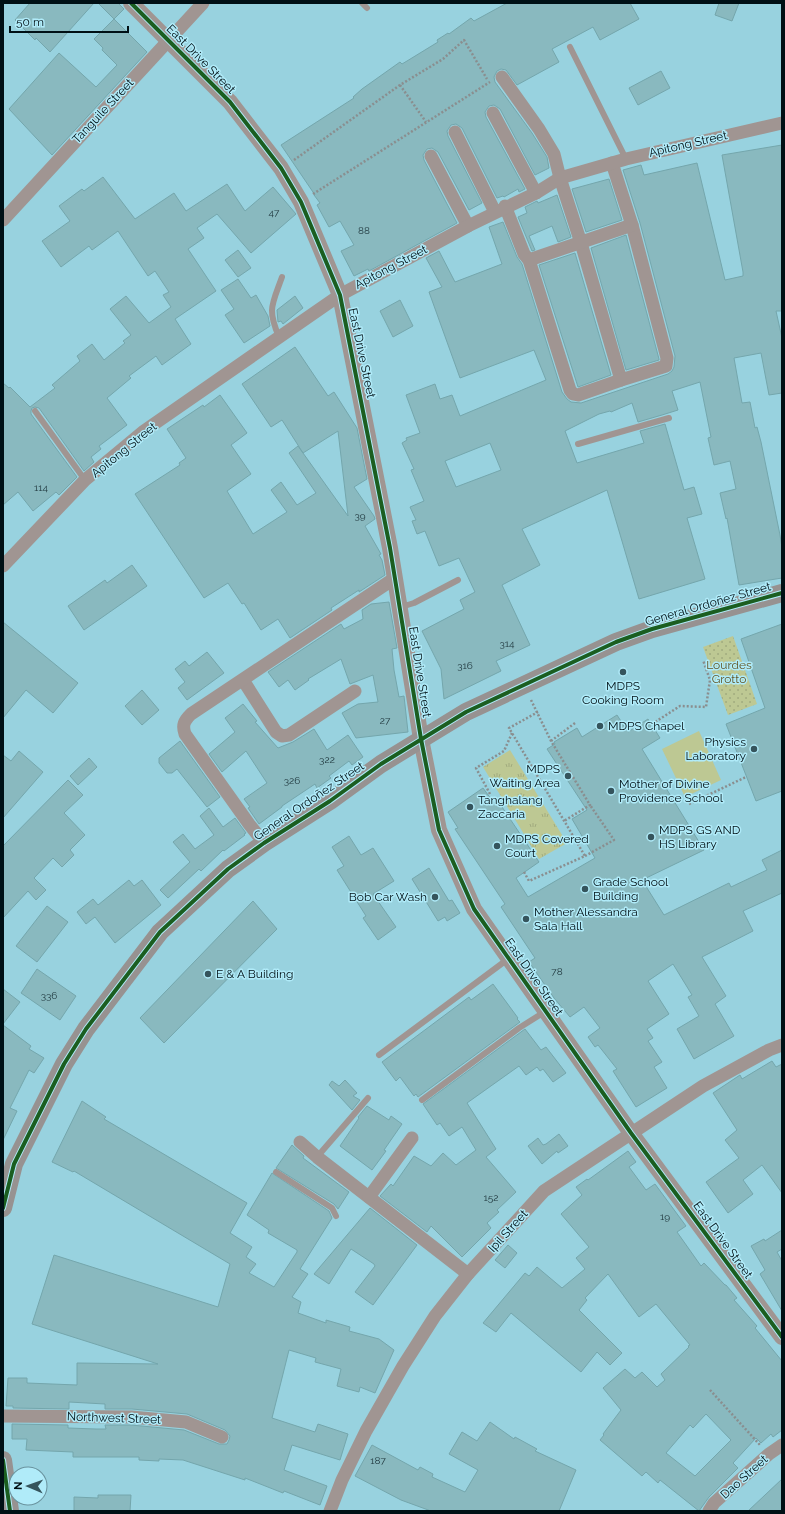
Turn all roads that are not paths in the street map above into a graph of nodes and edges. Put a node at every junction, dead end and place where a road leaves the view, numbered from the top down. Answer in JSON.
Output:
{"nodes":[{"id":1,"x":130,"y":3,"type":"edge"},
{"id":2,"x":203,"y":3,"type":"edge"},
{"id":3,"x":362,"y":3,"type":"edge"},
{"id":4,"x":367,"y":8,"type":"dead end"},
{"id":5,"x":169,"y":40,"type":"junction"},
{"id":6,"x":570,"y":47,"type":"dead end"},
{"id":7,"x":502,"y":77,"type":"road end"},
{"id":8,"x":493,"y":113,"type":"dead end"},
{"id":9,"x":782,"y":122,"type":"edge"},
{"id":10,"x":455,"y":132,"type":"dead end"},
{"id":11,"x":431,"y":156,"type":"dead end"},
{"id":12,"x":626,"y":159,"type":"junction"},
{"id":13,"x":612,"y":163,"type":"junction"},
{"id":14,"x":560,"y":178,"type":"junction"},
{"id":15,"x":536,"y":192,"type":"junction"},
{"id":16,"x":500,"y":209,"type":"junction"},
{"id":17,"x":3,"y":220,"type":"edge"},
{"id":18,"x":632,"y":225,"type":"junction"},
{"id":19,"x":468,"y":226,"type":"junction"},
{"id":20,"x":581,"y":243,"type":"junction"},
{"id":21,"x":529,"y":260,"type":"junction"},
{"id":22,"x":282,"y":277,"type":"dead end"},
{"id":23,"x":340,"y":295,"type":"junction"},
{"id":24,"x":279,"y":337,"type":"junction"},
{"id":25,"x":621,"y":380,"type":"junction"},
{"id":26,"x":35,"y":411,"type":"dead end"},
{"id":27,"x":669,"y":418,"type":"dead end"},
{"id":28,"x":578,"y":444,"type":"dead end"},
{"id":29,"x":85,"y":480,"type":"junction"},
{"id":30,"x":3,"y":566,"type":"edge"},
{"id":31,"x":395,"y":578,"type":"junction"},
{"id":32,"x":458,"y":580,"type":"dead end"},
{"id":33,"x":782,"y":593,"type":"edge"},
{"id":34,"x":399,"y":608,"type":"junction"},
{"id":35,"x":243,"y":680,"type":"junction"},
{"id":36,"x":355,"y":691,"type":"dead end"},
{"id":37,"x":421,"y":739,"type":"junction"},
{"id":38,"x":264,"y":843,"type":"junction"},
{"id":39,"x":509,"y":958,"type":"junction"},
{"id":40,"x":546,"y":1011,"type":"junction"},
{"id":41,"x":782,"y":1045,"type":"edge"},
{"id":42,"x":380,"y":1055,"type":"dead end"},
{"id":43,"x":368,"y":1098,"type":"dead end"},
{"id":44,"x":422,"y":1100,"type":"dead end"},
{"id":45,"x":631,"y":1133,"type":"junction"},
{"id":46,"x":412,"y":1138,"type":"dead end"},
{"id":47,"x":300,"y":1142,"type":"dead end"},
{"id":48,"x":317,"y":1157,"type":"junction"},
{"id":49,"x":276,"y":1172,"type":"dead end"},
{"id":50,"x":369,"y":1197,"type":"junction"},
{"id":51,"x":3,"y":1208,"type":"edge"},
{"id":52,"x":336,"y":1216,"type":"dead end"},
{"id":53,"x":468,"y":1274,"type":"junction"},
{"id":54,"x":782,"y":1337,"type":"edge"},
{"id":55,"x":3,"y":1416,"type":"edge"},
{"id":56,"x":222,"y":1437,"type":"dead end"},
{"id":57,"x":782,"y":1445,"type":"edge"},
{"id":58,"x":3,"y":1460,"type":"edge"},
{"id":59,"x":10,"y":1511,"type":"edge"},
{"id":60,"x":330,"y":1511,"type":"edge"},
{"id":61,"x":709,"y":1511,"type":"edge"}],
"edges":[{"from":1,"to":5,"type":"street","name":"East Drive Street"},
{"from":2,"to":5,"type":"street","name":"Tanguile Street"},
{"from":3,"to":4,"type":"lane"},
{"from":5,"to":17,"type":"street","name":"Tanguile Street"},
{"from":5,"to":23,"type":"street","name":"East Drive Street"},
{"from":6,"to":12,"type":"lane"},
{"from":7,"to":14,"type":"street"},
{"from":8,"to":15,"type":"street"},
{"from":9,"to":12,"type":"street","name":"Apitong Street"},
{"from":10,"to":16,"type":"street"},
{"from":11,"to":19,"type":"street"},
{"from":12,"to":13,"type":"street","name":"Apitong Street"},
{"from":13,"to":14,"type":"street","name":"Apitong Street"},
{"from":13,"to":18,"type":"street"},
{"from":14,"to":15,"type":"street","name":"Apitong Street"},
{"from":14,"to":20,"type":"street"},
{"from":15,"to":16,"type":"street","name":"Apitong Street"},
{"from":16,"to":19,"type":"street","name":"Apitong Street"},
{"from":16,"to":21,"type":"street"},
{"from":18,"to":20,"type":"street"},
{"from":18,"to":25,"type":"street"},
{"from":19,"to":23,"type":"street","name":"Apitong Street"},
{"from":20,"to":21,"type":"street"},
{"from":20,"to":25,"type":"street"},
{"from":21,"to":25,"type":"street"},
{"from":22,"to":24,"type":"lane"},
{"from":23,"to":24,"type":"street","name":"Apitong Street"},
{"from":23,"to":31,"type":"street","name":"East Drive Street"},
{"from":24,"to":29,"type":"street","name":"Apitong Street"},
{"from":26,"to":29,"type":"lane"},
{"from":27,"to":28,"type":"lane"},
{"from":29,"to":30,"type":"street","name":"Apitong Street"},
{"from":31,"to":34,"type":"street","name":"East Drive Street"},
{"from":31,"to":35,"type":"street"},
{"from":32,"to":34,"type":"lane"},
{"from":33,"to":37,"type":"main road","name":"General Ordoñez Street"},
{"from":34,"to":37,"type":"street","name":"East Drive Street"},
{"from":35,"to":36,"type":"street"},
{"from":35,"to":38,"type":"street"},
{"from":37,"to":38,"type":"main road","name":"General Ordoñez Street"},
{"from":37,"to":39,"type":"street","name":"East Drive Street"},
{"from":38,"to":51,"type":"main road","name":"General Ordoñez Street"},
{"from":39,"to":40,"type":"street","name":"East Drive Street"},
{"from":39,"to":42,"type":"lane"},
{"from":40,"to":44,"type":"lane"},
{"from":40,"to":45,"type":"street","name":"East Drive Street"},
{"from":41,"to":45,"type":"street","name":"Ipil Street"},
{"from":43,"to":48,"type":"lane"},
{"from":45,"to":53,"type":"street","name":"Ipil Street"},
{"from":45,"to":54,"type":"street","name":"East Drive Street"},
{"from":46,"to":50,"type":"street"},
{"from":47,"to":48,"type":"street"},
{"from":48,"to":50,"type":"street"},
{"from":49,"to":52,"type":"lane"},
{"from":50,"to":53,"type":"street"},
{"from":53,"to":60,"type":"street","name":"Ipil Street"},
{"from":55,"to":56,"type":"street","name":"Northwest Street"},
{"from":57,"to":61,"type":"street","name":"Dao Street"},
{"from":58,"to":59,"type":"main road"}]}
